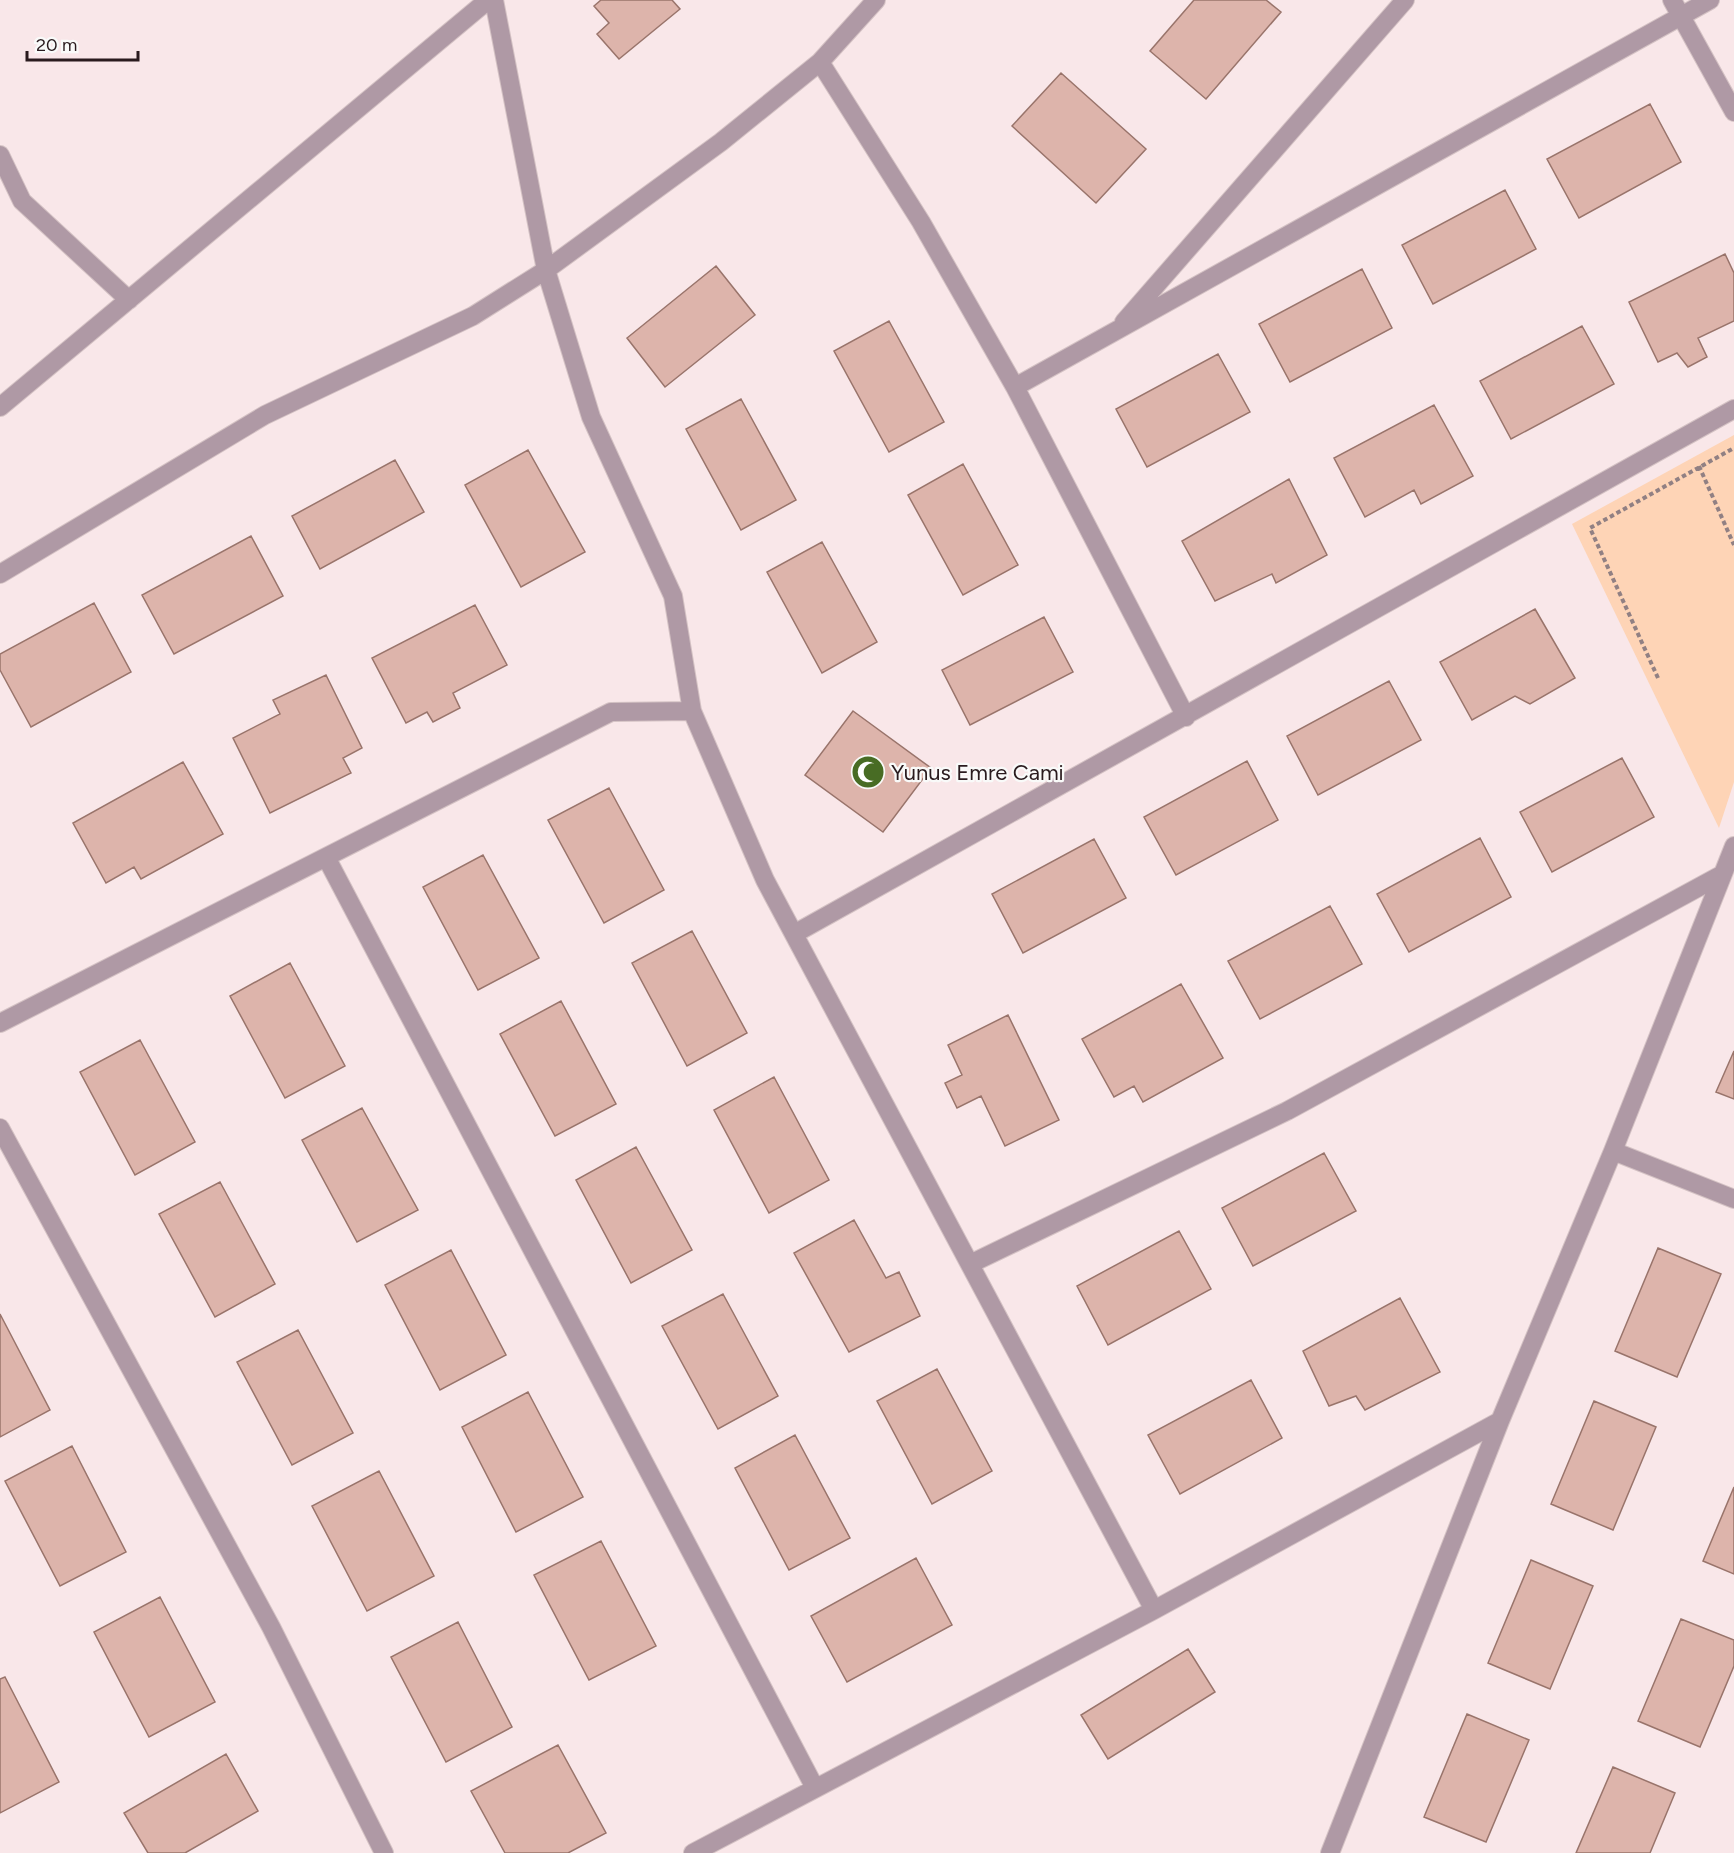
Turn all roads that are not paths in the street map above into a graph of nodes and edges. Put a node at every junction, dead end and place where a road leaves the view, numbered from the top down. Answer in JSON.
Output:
{"nodes":[{"id":1,"x":488,"y":0,"type":"edge"},
{"id":2,"x":494,"y":0,"type":"edge"},
{"id":3,"x":876,"y":0,"type":"edge"},
{"id":4,"x":1405,"y":0,"type":"edge"},
{"id":5,"x":1710,"y":0,"type":"edge"},
{"id":6,"x":1676,"y":8,"type":"edge"},
{"id":7,"x":820,"y":62,"type":"junction"},
{"id":8,"x":1734,"y":112,"type":"edge"},
{"id":9,"x":0,"y":155,"type":"edge"},
{"id":10,"x":546,"y":270,"type":"junction"},
{"id":11,"x":129,"y":300,"type":"junction"},
{"id":12,"x":1115,"y":331,"type":"junction"},
{"id":13,"x":1015,"y":387,"type":"junction"},
{"id":14,"x":0,"y":407,"type":"edge"},
{"id":15,"x":1734,"y":409,"type":"edge"},
{"id":16,"x":0,"y":574,"type":"edge"},
{"id":17,"x":692,"y":711,"type":"junction"},
{"id":18,"x":1186,"y":717,"type":"junction"},
{"id":19,"x":1734,"y":846,"type":"edge"},
{"id":20,"x":326,"y":857,"type":"junction"},
{"id":21,"x":1723,"y":874,"type":"junction"},
{"id":22,"x":794,"y":934,"type":"junction"},
{"id":23,"x":0,"y":1023,"type":"edge"},
{"id":24,"x":0,"y":1128,"type":"edge"},
{"id":25,"x":1613,"y":1151,"type":"junction"},
{"id":26,"x":1734,"y":1199,"type":"edge"},
{"id":27,"x":970,"y":1264,"type":"junction"},
{"id":28,"x":1500,"y":1421,"type":"junction"},
{"id":29,"x":1154,"y":1610,"type":"junction"},
{"id":30,"x":815,"y":1788,"type":"junction"},
{"id":31,"x":384,"y":1853,"type":"edge"},
{"id":32,"x":693,"y":1853,"type":"edge"},
{"id":33,"x":1330,"y":1853,"type":"edge"}],
"edges":[{"from":1,"to":11,"type":"street"},
{"from":2,"to":10,"type":"street"},
{"from":3,"to":7,"type":"street"},
{"from":4,"to":12,"type":"street"},
{"from":5,"to":6,"type":"street"},
{"from":6,"to":8,"type":"street"},
{"from":6,"to":12,"type":"street"},
{"from":7,"to":10,"type":"street"},
{"from":7,"to":13,"type":"street"},
{"from":9,"to":11,"type":"street"},
{"from":10,"to":16,"type":"street"},
{"from":10,"to":17,"type":"street"},
{"from":11,"to":14,"type":"street"},
{"from":12,"to":13,"type":"street"},
{"from":13,"to":18,"type":"street"},
{"from":15,"to":18,"type":"street"},
{"from":17,"to":20,"type":"street"},
{"from":17,"to":22,"type":"street"},
{"from":18,"to":22,"type":"street"},
{"from":19,"to":21,"type":"street"},
{"from":20,"to":23,"type":"street"},
{"from":20,"to":30,"type":"street"},
{"from":21,"to":25,"type":"street"},
{"from":21,"to":27,"type":"street"},
{"from":22,"to":27,"type":"street"},
{"from":24,"to":31,"type":"street"},
{"from":25,"to":26,"type":"street"},
{"from":25,"to":28,"type":"street"},
{"from":27,"to":29,"type":"street"},
{"from":28,"to":29,"type":"street"},
{"from":28,"to":33,"type":"street"},
{"from":29,"to":30,"type":"street"},
{"from":30,"to":32,"type":"street"}]}
